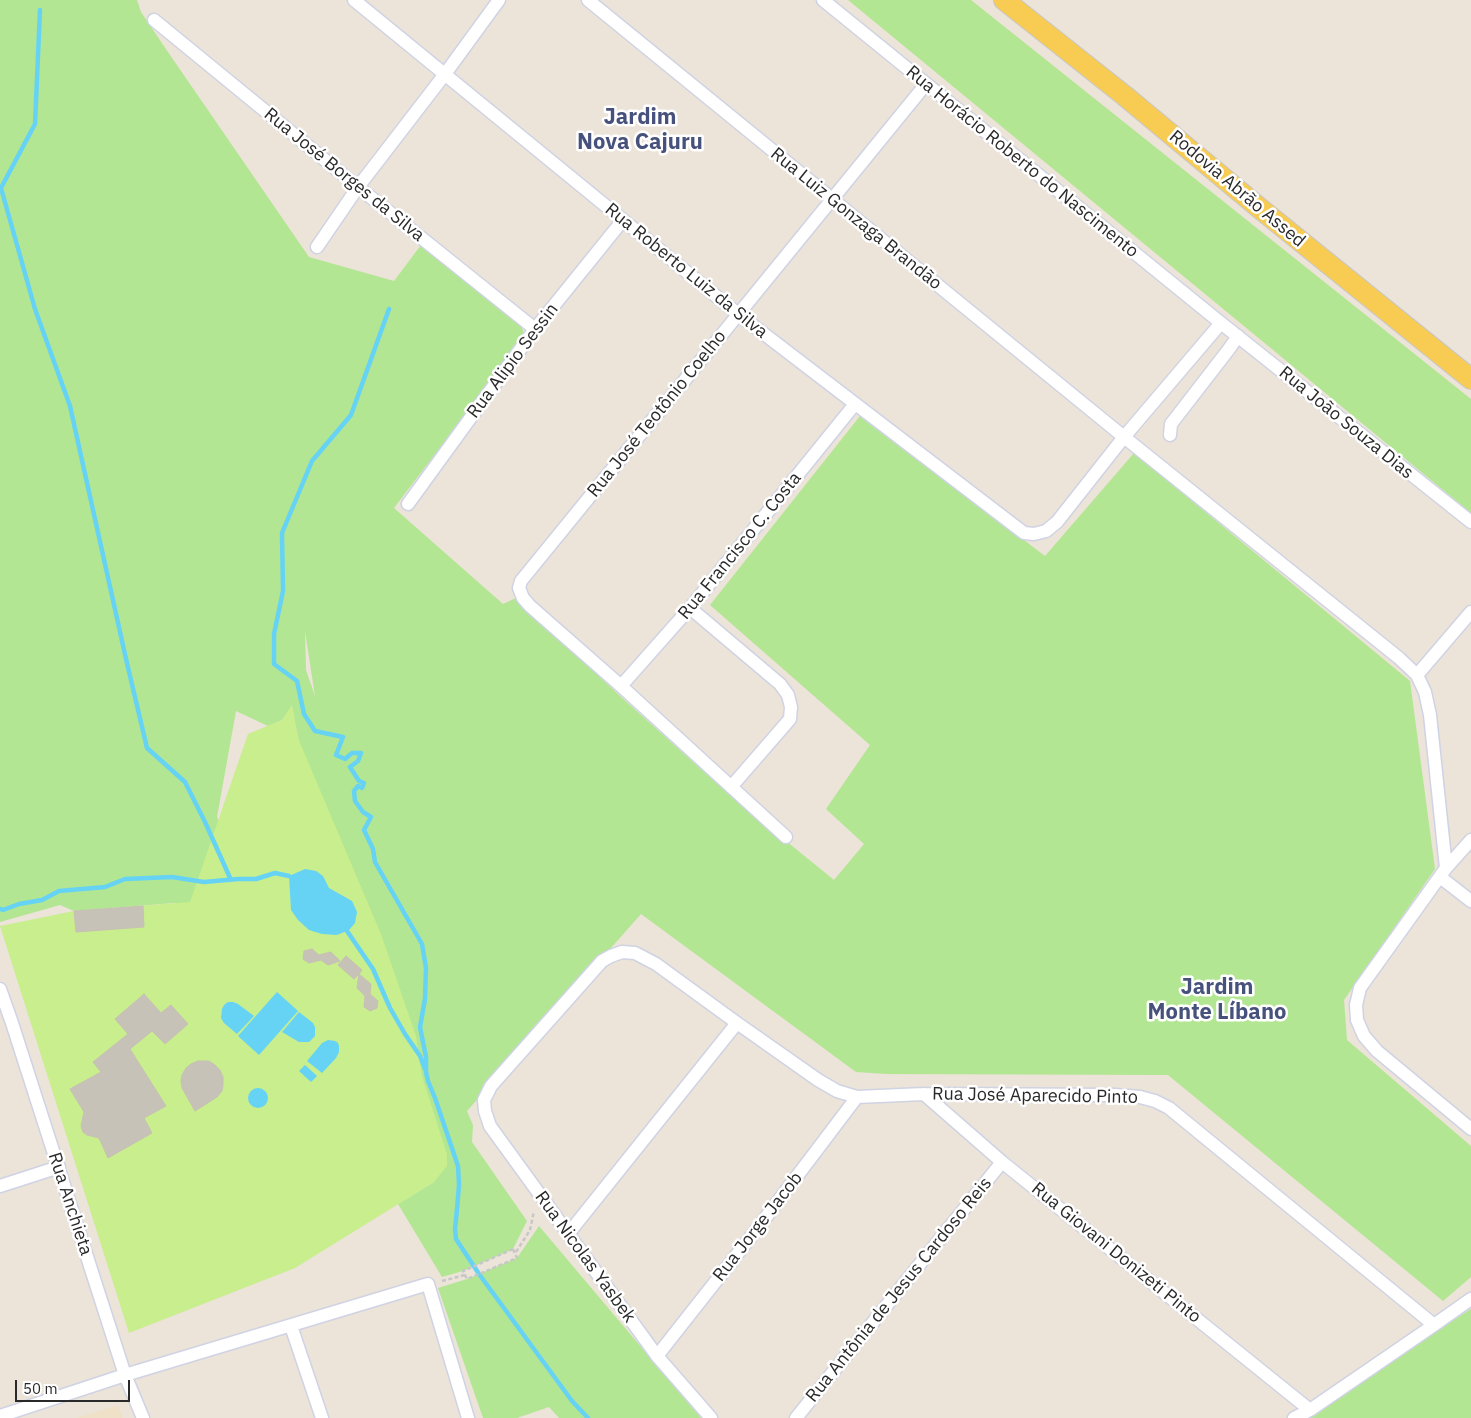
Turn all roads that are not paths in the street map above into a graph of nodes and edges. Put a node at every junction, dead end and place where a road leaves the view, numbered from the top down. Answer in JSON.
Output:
{"nodes":[{"id":1,"x":354,"y":0,"type":"edge"},
{"id":2,"x":499,"y":0,"type":"edge"},
{"id":3,"x":588,"y":0,"type":"edge"},
{"id":4,"x":823,"y":0,"type":"edge"},
{"id":5,"x":1004,"y":0,"type":"edge"},
{"id":6,"x":154,"y":20,"type":"dead end"},
{"id":7,"x":445,"y":74,"type":"junction"},
{"id":8,"x":926,"y":84,"type":"junction"},
{"id":9,"x":358,"y":187,"type":"junction"},
{"id":10,"x":832,"y":200,"type":"junction"},
{"id":11,"x":623,"y":220,"type":"junction"},
{"id":12,"x":317,"y":247,"type":"dead end"},
{"id":13,"x":738,"y":314,"type":"junction"},
{"id":14,"x":1221,"y":324,"type":"junction"},
{"id":15,"x":535,"y":329,"type":"junction"},
{"id":16,"x":1238,"y":336,"type":"junction"},
{"id":17,"x":1471,"y":379,"type":"edge"},
{"id":18,"x":855,"y":404,"type":"junction"},
{"id":19,"x":1170,"y":435,"type":"dead end"},
{"id":20,"x":1124,"y":437,"type":"junction"},
{"id":21,"x":408,"y":504,"type":"dead end"},
{"id":22,"x":1471,"y":522,"type":"edge"},
{"id":23,"x":690,"y":608,"type":"junction"},
{"id":24,"x":1471,"y":612,"type":"edge"},
{"id":25,"x":1417,"y":675,"type":"junction"},
{"id":26,"x":621,"y":686,"type":"junction"},
{"id":27,"x":731,"y":787,"type":"junction"},
{"id":28,"x":786,"y":837,"type":"dead end"},
{"id":29,"x":1471,"y":840,"type":"edge"},
{"id":30,"x":1443,"y":872,"type":"junction"},
{"id":31,"x":1471,"y":901,"type":"edge"},
{"id":32,"x":0,"y":989,"type":"edge"},
{"id":33,"x":737,"y":1024,"type":"junction"},
{"id":34,"x":491,"y":1086,"type":"joint"},
{"id":35,"x":924,"y":1094,"type":"junction"},
{"id":36,"x":857,"y":1097,"type":"junction"},
{"id":37,"x":1471,"y":1129,"type":"edge"},
{"id":38,"x":1002,"y":1162,"type":"junction"},
{"id":39,"x":59,"y":1167,"type":"junction"},
{"id":40,"x":0,"y":1186,"type":"edge"},
{"id":41,"x":568,"y":1234,"type":"junction"},
{"id":42,"x":1471,"y":1299,"type":"edge"},
{"id":43,"x":291,"y":1326,"type":"junction"},
{"id":44,"x":1434,"y":1326,"type":"junction"},
{"id":45,"x":657,"y":1356,"type":"junction"},
{"id":46,"x":125,"y":1375,"type":"junction"},
{"id":47,"x":1310,"y":1410,"type":"junction"},
{"id":48,"x":0,"y":1416,"type":"edge"},
{"id":49,"x":143,"y":1418,"type":"edge"},
{"id":50,"x":322,"y":1418,"type":"edge"},
{"id":51,"x":468,"y":1418,"type":"edge"},
{"id":52,"x":711,"y":1418,"type":"edge"},
{"id":53,"x":796,"y":1418,"type":"edge"},
{"id":54,"x":1294,"y":1418,"type":"edge"}],
"edges":[{"from":1,"to":7,"type":"street","name":"Rua Roberto Luiz da Silva"},
{"from":2,"to":7,"type":"street"},
{"from":3,"to":10,"type":"street","name":"Rua Luiz Gonzaga Brandão"},
{"from":4,"to":8,"type":"street","name":"Rua Horácio Roberto do Nascimento"},
{"from":5,"to":17,"type":"main road","name":"Rodovia Abrão Assed"},
{"from":6,"to":9,"type":"street","name":"Rua José Borges da Silva"},
{"from":7,"to":9,"type":"street"},
{"from":7,"to":11,"type":"street","name":"Rua Roberto Luiz da Silva"},
{"from":8,"to":10,"type":"street","name":"Rua José Teotônio Coelho"},
{"from":8,"to":14,"type":"street","name":"Rua Horácio Roberto do Nascimento"},
{"from":9,"to":12,"type":"street"},
{"from":9,"to":15,"type":"street","name":"Rua José Borges da Silva"},
{"from":10,"to":13,"type":"street","name":"Rua José Teotônio Coelho"},
{"from":10,"to":20,"type":"street","name":"Rua Luiz Gonzaga Brandão"},
{"from":11,"to":13,"type":"street","name":"Rua Roberto Luiz da Silva"},
{"from":11,"to":15,"type":"street","name":"Rua Alipio Sessin"},
{"from":13,"to":18,"type":"street","name":"Rua Roberto Luiz da Silva"},
{"from":13,"to":26,"type":"street","name":"Rua José Teotônio Coelho"},
{"from":14,"to":16,"type":"street","name":"Rua João Souza Dias"},
{"from":14,"to":20,"type":"street"},
{"from":15,"to":21,"type":"street","name":"Rua Alipio Sessin"},
{"from":16,"to":19,"type":"street"},
{"from":16,"to":22,"type":"street","name":"Rua João Souza Dias"},
{"from":18,"to":20,"type":"street","name":"Rua Roberto Luiz da Silva"},
{"from":18,"to":23,"type":"street","name":"Rua Francisco C. Costa"},
{"from":20,"to":25,"type":"street","name":"Rua Luiz Gonzaga Brandão"},
{"from":23,"to":26,"type":"street","name":"Rua Francisco C. Costa"},
{"from":23,"to":27,"type":"street"},
{"from":24,"to":25,"type":"street"},
{"from":25,"to":30,"type":"street"},
{"from":26,"to":27,"type":"street"},
{"from":27,"to":28,"type":"street"},
{"from":29,"to":30,"type":"street"},
{"from":30,"to":31,"type":"street"},
{"from":30,"to":37,"type":"street"},
{"from":32,"to":39,"type":"street","name":"Rua Anchieta"},
{"from":33,"to":34,"type":"street","name":"Rua José Aparecido Pinto"},
{"from":33,"to":36,"type":"street","name":"Rua José Aparecido Pinto"},
{"from":33,"to":41,"type":"street"},
{"from":34,"to":41,"type":"street","name":"Rua Nicolas Yasbek"},
{"from":35,"to":36,"type":"street","name":"Rua José Aparecido Pinto"},
{"from":35,"to":38,"type":"street","name":"Rua Giovani Donizeti Pinto"},
{"from":35,"to":44,"type":"street","name":"Rua José Aparecido Pinto"},
{"from":36,"to":45,"type":"street","name":"Rua Jorge Jacob"},
{"from":38,"to":47,"type":"street","name":"Rua Giovani Donizeti Pinto"},
{"from":38,"to":53,"type":"street","name":"Rua Antônia de Jesus Cardoso Reis"},
{"from":39,"to":40,"type":"street"},
{"from":39,"to":46,"type":"street","name":"Rua Anchieta"},
{"from":41,"to":45,"type":"street","name":"Rua Nicolas Yasbek"},
{"from":42,"to":44,"type":"street"},
{"from":43,"to":46,"type":"street"},
{"from":43,"to":50,"type":"street"},
{"from":43,"to":51,"type":"street"},
{"from":44,"to":47,"type":"street"},
{"from":45,"to":52,"type":"street","name":"Rua Nicolas Yasbek"},
{"from":46,"to":48,"type":"street"},
{"from":46,"to":49,"type":"street","name":"Rua Anchieta"},
{"from":47,"to":54,"type":"street"}]}
